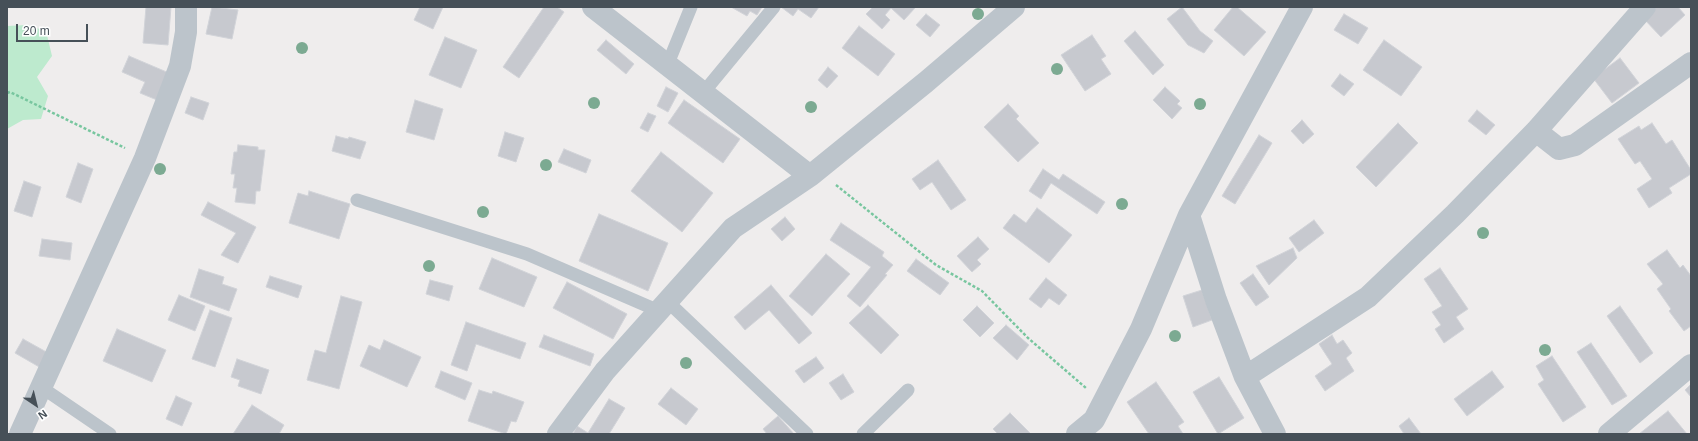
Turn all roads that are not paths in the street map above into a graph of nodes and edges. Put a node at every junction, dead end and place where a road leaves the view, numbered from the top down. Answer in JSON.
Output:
{"nodes":[{"id":1,"x":186,"y":7,"type":"edge"},
{"id":2,"x":593,"y":7,"type":"edge"},
{"id":3,"x":691,"y":7,"type":"edge"},
{"id":4,"x":774,"y":7,"type":"edge"},
{"id":5,"x":1014,"y":7,"type":"edge"},
{"id":6,"x":1302,"y":7,"type":"edge"},
{"id":7,"x":1645,"y":7,"type":"edge"},
{"id":8,"x":1691,"y":62,"type":"edge"},
{"id":9,"x":667,"y":66,"type":"junction"},
{"id":10,"x":703,"y":93,"type":"junction"},
{"id":11,"x":1536,"y":131,"type":"junction"},
{"id":12,"x":813,"y":173,"type":"junction"},
{"id":13,"x":357,"y":200,"type":"dead end"},
{"id":14,"x":1189,"y":215,"type":"junction"},
{"id":15,"x":663,"y":306,"type":"junction"},
{"id":16,"x":1691,"y":365,"type":"edge"},
{"id":17,"x":1245,"y":377,"type":"junction"},
{"id":18,"x":42,"y":387,"type":"junction"},
{"id":19,"x":908,"y":390,"type":"dead end"},
{"id":20,"x":20,"y":434,"type":"edge"},
{"id":21,"x":110,"y":434,"type":"edge"},
{"id":22,"x":558,"y":434,"type":"edge"},
{"id":23,"x":807,"y":434,"type":"edge"},
{"id":24,"x":863,"y":434,"type":"edge"},
{"id":25,"x":1077,"y":434,"type":"edge"},
{"id":26,"x":1275,"y":434,"type":"edge"},
{"id":27,"x":1609,"y":434,"type":"edge"}],
"edges":[{"from":1,"to":18,"type":"street"},
{"from":2,"to":9,"type":"street"},
{"from":3,"to":9,"type":"lane"},
{"from":4,"to":10,"type":"lane"},
{"from":5,"to":12,"type":"street"},
{"from":6,"to":14,"type":"street"},
{"from":7,"to":11,"type":"street"},
{"from":8,"to":11,"type":"street"},
{"from":9,"to":10,"type":"street"},
{"from":10,"to":12,"type":"street"},
{"from":11,"to":17,"type":"street"},
{"from":12,"to":15,"type":"street"},
{"from":13,"to":15,"type":"lane"},
{"from":14,"to":17,"type":"street"},
{"from":14,"to":25,"type":"street"},
{"from":15,"to":22,"type":"street"},
{"from":15,"to":23,"type":"lane"},
{"from":16,"to":27,"type":"street"},
{"from":17,"to":26,"type":"street"},
{"from":18,"to":20,"type":"street"},
{"from":18,"to":21,"type":"lane"},
{"from":19,"to":24,"type":"lane"}]}
